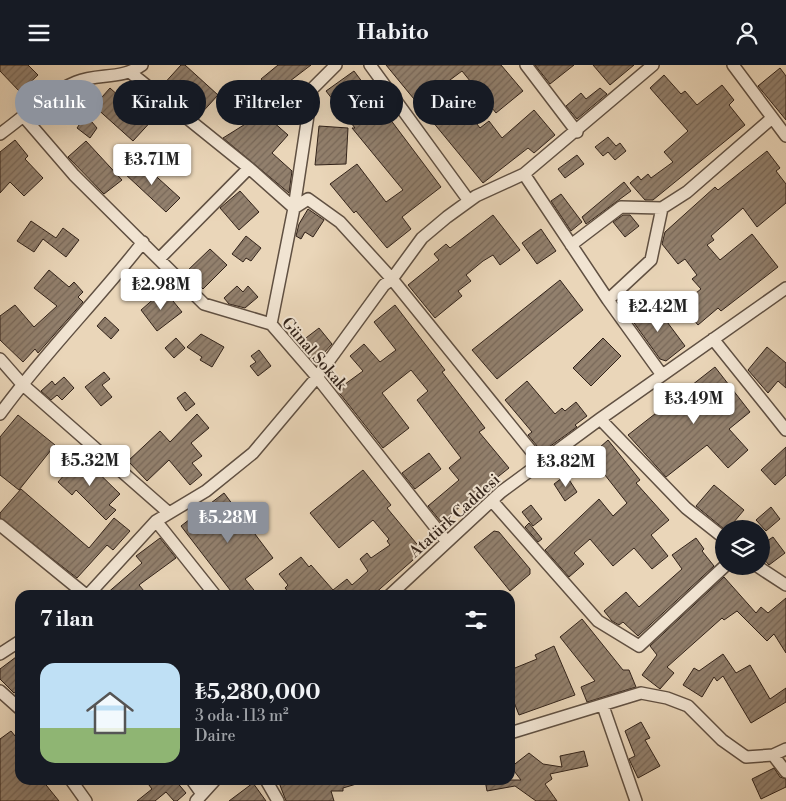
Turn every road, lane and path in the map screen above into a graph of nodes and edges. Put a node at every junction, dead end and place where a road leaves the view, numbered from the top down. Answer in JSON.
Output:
{"nodes":[{"id":1,"x":142,"y":65,"type":"edge"},
{"id":2,"x":336,"y":65,"type":"edge"},
{"id":3,"x":370,"y":65,"type":"edge"},
{"id":4,"x":526,"y":65,"type":"edge"},
{"id":5,"x":652,"y":65,"type":"edge"},
{"id":6,"x":733,"y":65,"type":"edge"},
{"id":7,"x":131,"y":73,"type":"junction"},
{"id":8,"x":85,"y":80,"type":"edge"},
{"id":9,"x":772,"y":118,"type":"junction"},
{"id":10,"x":15,"y":123,"type":"edge"},
{"id":11,"x":31,"y":125,"type":"edge"},
{"id":12,"x":577,"y":132,"type":"junction"},
{"id":13,"x":0,"y":134,"type":"edge"},
{"id":14,"x":786,"y":136,"type":"edge"},
{"id":15,"x":249,"y":168,"type":"junction"},
{"id":16,"x":524,"y":174,"type":"junction"},
{"id":17,"x":469,"y":201,"type":"junction"},
{"id":18,"x":662,"y":208,"type":"junction"},
{"id":19,"x":294,"y":209,"type":"junction"},
{"id":20,"x":143,"y":242,"type":"junction"},
{"id":21,"x":572,"y":245,"type":"junction"},
{"id":22,"x":159,"y":259,"type":"junction"},
{"id":23,"x":392,"y":279,"type":"junction"},
{"id":24,"x":786,"y":288,"type":"edge"},
{"id":25,"x":608,"y":300,"type":"junction"},
{"id":26,"x":271,"y":324,"type":"junction"},
{"id":27,"x":713,"y":339,"type":"junction"},
{"id":28,"x":0,"y":359,"type":"edge"},
{"id":29,"x":662,"y":375,"type":"junction"},
{"id":30,"x":317,"y":377,"type":"junction"},
{"id":31,"x":22,"y":384,"type":"junction"},
{"id":32,"x":0,"y":414,"type":"edge"},
{"id":33,"x":600,"y":419,"type":"junction"},
{"id":34,"x":786,"y":430,"type":"edge"},
{"id":35,"x":541,"y":463,"type":"junction"},
{"id":36,"x":492,"y":501,"type":"junction"},
{"id":37,"x":169,"y":513,"type":"junction"},
{"id":38,"x":156,"y":521,"type":"junction"},
{"id":39,"x":0,"y":525,"type":"edge"},
{"id":40,"x":715,"y":531,"type":"edge"},
{"id":41,"x":447,"y":543,"type":"junction"},
{"id":42,"x":715,"y":575,"type":"edge"},
{"id":43,"x":770,"y":575,"type":"edge"},
{"id":44,"x":786,"y":585,"type":"edge"},
{"id":45,"x":81,"y":590,"type":"edge"},
{"id":46,"x":92,"y":590,"type":"edge"},
{"id":47,"x":211,"y":590,"type":"edge"},
{"id":48,"x":395,"y":590,"type":"edge"},
{"id":49,"x":15,"y":644,"type":"edge"},
{"id":50,"x":0,"y":654,"type":"edge"},
{"id":51,"x":1,"y":693,"type":"edge"},
{"id":52,"x":15,"y":705,"type":"edge"},
{"id":53,"x":603,"y":706,"type":"junction"},
{"id":54,"x":515,"y":732,"type":"edge"},
{"id":55,"x":786,"y":749,"type":"edge"},
{"id":56,"x":773,"y":755,"type":"junction"},
{"id":57,"x":786,"y":771,"type":"edge"},
{"id":58,"x":75,"y":785,"type":"edge"},
{"id":59,"x":194,"y":785,"type":"edge"},
{"id":60,"x":211,"y":785,"type":"edge"},
{"id":61,"x":269,"y":785,"type":"edge"},
{"id":62,"x":199,"y":798,"type":"edge"},
{"id":63,"x":86,"y":801,"type":"edge"},
{"id":64,"x":278,"y":801,"type":"edge"},
{"id":65,"x":636,"y":801,"type":"edge"}],
"edges":[{"from":1,"to":7,"type":"street"},
{"from":2,"to":19,"type":"street"},
{"from":3,"to":17,"type":"street"},
{"from":4,"to":12,"type":"street"},
{"from":5,"to":12,"type":"street"},
{"from":6,"to":9,"type":"street"},
{"from":7,"to":8,"type":"street"},
{"from":7,"to":15,"type":"street"},
{"from":9,"to":14,"type":"street"},
{"from":9,"to":18,"type":"street"},
{"from":10,"to":13,"type":"street"},
{"from":11,"to":20,"type":"street","name":"Günal Sokak"},
{"from":12,"to":16,"type":"street"},
{"from":15,"to":19,"type":"street"},
{"from":15,"to":22,"type":"street"},
{"from":16,"to":17,"type":"street"},
{"from":16,"to":21,"type":"street"},
{"from":17,"to":23,"type":"street"},
{"from":18,"to":21,"type":"street"},
{"from":18,"to":25,"type":"street"},
{"from":19,"to":23,"type":"street"},
{"from":19,"to":26,"type":"street"},
{"from":20,"to":22,"type":"street","name":"Günal Sokak"},
{"from":20,"to":31,"type":"street"},
{"from":21,"to":25,"type":"street"},
{"from":22,"to":26,"type":"street","name":"Günal Sokak"},
{"from":23,"to":30,"type":"street"},
{"from":23,"to":35,"type":"street"},
{"from":24,"to":27,"type":"street","name":"Atatürk Caddesi"},
{"from":25,"to":29,"type":"street"},
{"from":26,"to":30,"type":"street","name":"Günal Sokak"},
{"from":27,"to":29,"type":"street","name":"Atatürk Caddesi"},
{"from":27,"to":34,"type":"street"},
{"from":28,"to":31,"type":"street"},
{"from":29,"to":33,"type":"street","name":"Atatürk Caddesi"},
{"from":30,"to":37,"type":"street"},
{"from":30,"to":41,"type":"street","name":"Günal Sokak"},
{"from":31,"to":32,"type":"street"},
{"from":31,"to":37,"type":"street"},
{"from":33,"to":35,"type":"street","name":"Atatürk Caddesi"},
{"from":33,"to":40,"type":"street"},
{"from":35,"to":36,"type":"street","name":"Atatürk Caddesi"},
{"from":36,"to":41,"type":"street","name":"Atatürk Caddesi"},
{"from":36,"to":42,"type":"street"},
{"from":37,"to":38,"type":"street"},
{"from":38,"to":46,"type":"street"},
{"from":38,"to":47,"type":"street"},
{"from":39,"to":45,"type":"street"},
{"from":41,"to":48,"type":"street","name":"Atatürk Caddesi"},
{"from":43,"to":44,"type":"street"},
{"from":49,"to":50,"type":"street"},
{"from":51,"to":52,"type":"street"},
{"from":53,"to":54,"type":"street"},
{"from":53,"to":56,"type":"street"},
{"from":53,"to":65,"type":"street"},
{"from":55,"to":56,"type":"street"},
{"from":56,"to":57,"type":"street"},
{"from":58,"to":63,"type":"street"},
{"from":59,"to":62,"type":"street"},
{"from":60,"to":62,"type":"street"},
{"from":61,"to":64,"type":"street"}]}
